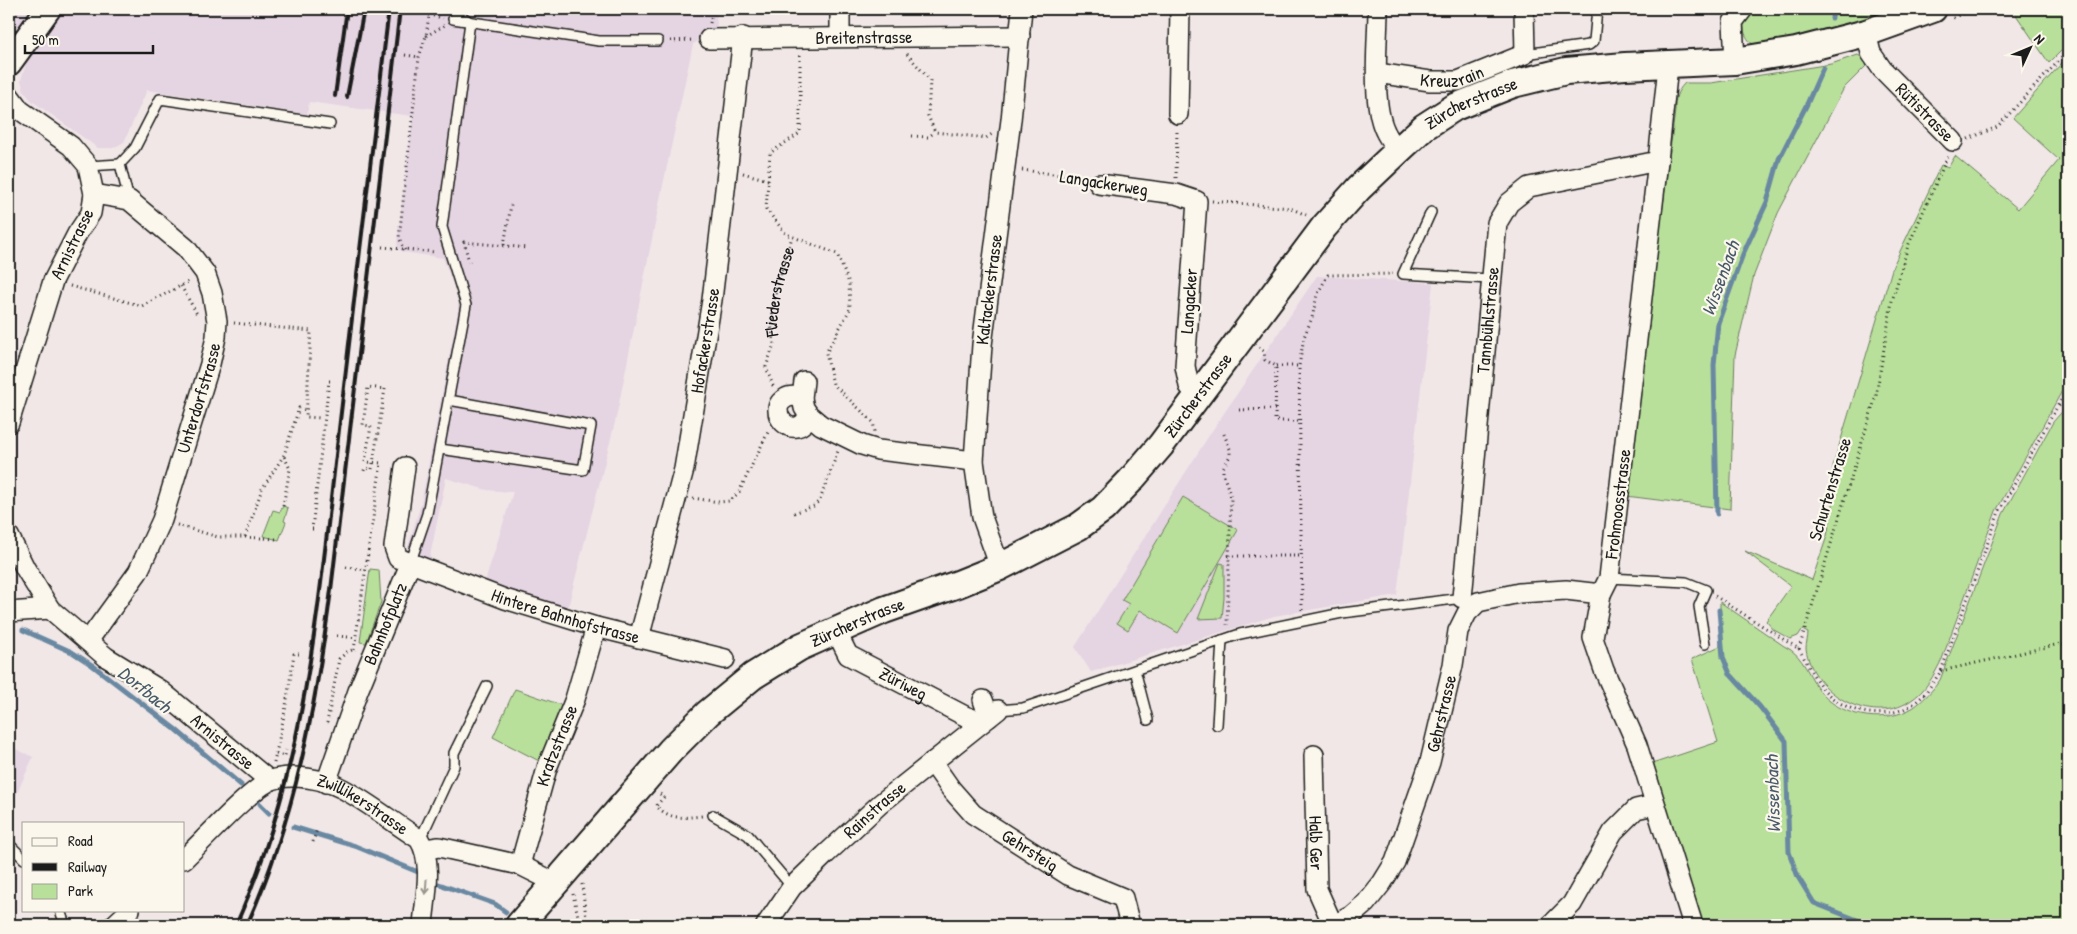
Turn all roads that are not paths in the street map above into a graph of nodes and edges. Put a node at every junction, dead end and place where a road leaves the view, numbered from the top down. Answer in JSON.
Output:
{"nodes":[{"id":1,"x":48,"y":9,"type":"edge"},
{"id":2,"x":452,"y":9,"type":"edge"},
{"id":3,"x":840,"y":9,"type":"edge"},
{"id":4,"x":1022,"y":9,"type":"edge"},
{"id":5,"x":1180,"y":9,"type":"edge"},
{"id":6,"x":1378,"y":9,"type":"edge"},
{"id":7,"x":1524,"y":9,"type":"edge"},
{"id":8,"x":1597,"y":9,"type":"edge"},
{"id":9,"x":1933,"y":9,"type":"edge"},
{"id":10,"x":1733,"y":13,"type":"edge"},
{"id":11,"x":449,"y":19,"type":"road end"},
{"id":12,"x":470,"y":22,"type":"junction"},
{"id":13,"x":1866,"y":33,"type":"junction"},
{"id":14,"x":1020,"y":36,"type":"junction"},
{"id":15,"x":743,"y":37,"type":"junction"},
{"id":16,"x":840,"y":37,"type":"junction"},
{"id":17,"x":709,"y":38,"type":"dead end"},
{"id":18,"x":658,"y":41,"type":"dead end"},
{"id":19,"x":1525,"y":54,"type":"junction"},
{"id":20,"x":1735,"y":62,"type":"junction"},
{"id":21,"x":9,"y":63,"type":"edge"},
{"id":22,"x":1668,"y":66,"type":"junction"},
{"id":23,"x":1377,"y":73,"type":"junction"},
{"id":24,"x":9,"y":96,"type":"edge"},
{"id":25,"x":1178,"y":114,"type":"road end"},
{"id":26,"x":330,"y":124,"type":"dead end"},
{"id":27,"x":1953,"y":141,"type":"road end"},
{"id":28,"x":1398,"y":150,"type":"junction"},
{"id":29,"x":1658,"y":161,"type":"junction"},
{"id":30,"x":120,"y":164,"type":"junction"},
{"id":31,"x":88,"y":166,"type":"junction"},
{"id":32,"x":1099,"y":184,"type":"road end"},
{"id":33,"x":94,"y":194,"type":"junction"},
{"id":34,"x":129,"y":200,"type":"junction"},
{"id":35,"x":1196,"y":201,"type":"joint"},
{"id":36,"x":1431,"y":212,"type":"dead end"},
{"id":37,"x":1490,"y":279,"type":"junction"},
{"id":38,"x":1198,"y":397,"type":"junction"},
{"id":39,"x":805,"y":398,"type":"junction"},
{"id":40,"x":449,"y":400,"type":"junction"},
{"id":41,"x":9,"y":423,"type":"edge"},
{"id":42,"x":440,"y":449,"type":"junction"},
{"id":43,"x":974,"y":461,"type":"junction"},
{"id":44,"x":405,"y":467,"type":"dead end"},
{"id":45,"x":9,"y":536,"type":"edge"},
{"id":46,"x":410,"y":564,"type":"junction"},
{"id":47,"x":1000,"y":566,"type":"junction"},
{"id":48,"x":1605,"y":586,"type":"junction"},
{"id":49,"x":1470,"y":600,"type":"junction"},
{"id":50,"x":50,"y":609,"type":"junction"},
{"id":51,"x":9,"y":612,"type":"edge"},
{"id":52,"x":596,"y":627,"type":"junction"},
{"id":53,"x":836,"y":631,"type":"junction"},
{"id":54,"x":639,"y":638,"type":"junction"},
{"id":55,"x":1224,"y":639,"type":"junction"},
{"id":56,"x":88,"y":641,"type":"junction"},
{"id":57,"x":1705,"y":644,"type":"dead end"},
{"id":58,"x":724,"y":659,"type":"dead end"},
{"id":59,"x":1135,"y":670,"type":"junction"},
{"id":60,"x":487,"y":686,"type":"dead end"},
{"id":61,"x":988,"y":712,"type":"junction"},
{"id":62,"x":1148,"y":720,"type":"dead end"},
{"id":63,"x":1217,"y":725,"type":"dead end"},
{"id":64,"x":1314,"y":755,"type":"dead end"},
{"id":65,"x":932,"y":762,"type":"junction"},
{"id":66,"x":270,"y":781,"type":"junction"},
{"id":67,"x":326,"y":783,"type":"junction"},
{"id":68,"x":1654,"y":805,"type":"junction"},
{"id":69,"x":713,"y":815,"type":"road end"},
{"id":70,"x":9,"y":844,"type":"edge"},
{"id":71,"x":422,"y":844,"type":"junction"},
{"id":72,"x":22,"y":858,"type":"edge"},
{"id":73,"x":185,"y":858,"type":"edge"},
{"id":74,"x":520,"y":865,"type":"junction"},
{"id":75,"x":792,"y":887,"type":"junction"},
{"id":76,"x":568,"y":889,"type":"junction"},
{"id":77,"x":61,"y":912,"type":"edge"},
{"id":78,"x":128,"y":912,"type":"edge"},
{"id":79,"x":65,"y":925,"type":"edge"},
{"id":80,"x":114,"y":925,"type":"edge"},
{"id":81,"x":423,"y":925,"type":"edge"},
{"id":82,"x":519,"y":925,"type":"edge"},
{"id":83,"x":766,"y":925,"type":"edge"},
{"id":84,"x":1130,"y":925,"type":"edge"},
{"id":85,"x":1334,"y":925,"type":"edge"},
{"id":86,"x":1550,"y":925,"type":"edge"},
{"id":87,"x":1693,"y":925,"type":"edge"}],
"edges":[{"from":1,"to":21,"type":"street"},
{"from":2,"to":12,"type":"lane"},
{"from":3,"to":16,"type":"street"},
{"from":4,"to":14,"type":"street","name":"Kaltackerstrasse"},
{"from":5,"to":25,"type":"street"},
{"from":6,"to":23,"type":"street"},
{"from":7,"to":19,"type":"street"},
{"from":8,"to":19,"type":"lane","name":"Kreuzrain"},
{"from":9,"to":13,"type":"main road","name":"Zürcherstrasse"},
{"from":10,"to":20,"type":"street"},
{"from":11,"to":12,"type":"lane"},
{"from":12,"to":18,"type":"lane"},
{"from":12,"to":40,"type":"lane"},
{"from":13,"to":20,"type":"main road","name":"Zürcherstrasse"},
{"from":13,"to":27,"type":"street","name":"Rütistrasse"},
{"from":14,"to":16,"type":"street","name":"Breitenstrasse"},
{"from":14,"to":43,"type":"street","name":"Kaltackerstrasse"},
{"from":15,"to":16,"type":"street","name":"Breitenstrasse"},
{"from":15,"to":17,"type":"street","name":"Breitenstrasse"},
{"from":15,"to":54,"type":"street","name":"Hofackerstrasse"},
{"from":19,"to":23,"type":"street","name":"Kreuzrain"},
{"from":20,"to":22,"type":"main road","name":"Zürcherstrasse"},
{"from":22,"to":28,"type":"main road","name":"Zürcherstrasse"},
{"from":22,"to":29,"type":"street","name":"Frohmoosstrasse"},
{"from":23,"to":28,"type":"street"},
{"from":24,"to":31,"type":"street","name":"Arnistrasse"},
{"from":26,"to":30,"type":"lane"},
{"from":28,"to":38,"type":"main road","name":"Zürcherstrasse"},
{"from":29,"to":37,"type":"street","name":"Tannbühlstrasse"},
{"from":29,"to":48,"type":"street","name":"Frohmoosstrasse"},
{"from":30,"to":31,"type":"lane"},
{"from":30,"to":34,"type":"lane"},
{"from":31,"to":33,"type":"street","name":"Arnistrasse"},
{"from":32,"to":35,"type":"street","name":"Langackerweg"},
{"from":33,"to":34,"type":"street"},
{"from":33,"to":41,"type":"street","name":"Arnistrasse"},
{"from":34,"to":56,"type":"street","name":"Unterdorfstrasse"},
{"from":35,"to":38,"type":"street","name":"Langacker"},
{"from":36,"to":37,"type":"lane"},
{"from":37,"to":49,"type":"street","name":"Tannbühlstrasse"},
{"from":38,"to":47,"type":"main road","name":"Zürcherstrasse"},
{"from":39,"to":39,"type":"street"},
{"from":39,"to":43,"type":"street"},
{"from":40,"to":42,"type":"lane"},
{"from":40,"to":42,"type":"lane"},
{"from":42,"to":46,"type":"lane"},
{"from":43,"to":47,"type":"street","name":"Kaltackerstrasse"},
{"from":44,"to":46,"type":"street","name":"Bahnhofplatz"},
{"from":45,"to":50,"type":"street","name":"Arnistrasse"},
{"from":46,"to":52,"type":"street","name":"Hintere Bahnhofstrasse"},
{"from":46,"to":67,"type":"street","name":"Bahnhofplatz"},
{"from":47,"to":53,"type":"main road","name":"Zürcherstrasse"},
{"from":48,"to":49,"type":"street"},
{"from":48,"to":57,"type":"lane"},
{"from":48,"to":68,"type":"street","name":"Frohmoosstrasse"},
{"from":49,"to":55,"type":"lane"},
{"from":49,"to":85,"type":"street","name":"Gehrstrasse"},
{"from":50,"to":51,"type":"street"},
{"from":50,"to":56,"type":"street","name":"Arnistrasse"},
{"from":52,"to":54,"type":"street","name":"Hintere Bahnhofstrasse"},
{"from":52,"to":74,"type":"street","name":"Kratzstrasse"},
{"from":53,"to":61,"type":"street","name":"Züriweg"},
{"from":53,"to":76,"type":"main road","name":"Zürcherstrasse"},
{"from":54,"to":58,"type":"street","name":"Hintere Bahnhofstrasse"},
{"from":55,"to":59,"type":"lane"},
{"from":55,"to":63,"type":"lane"},
{"from":56,"to":66,"type":"street","name":"Arnistrasse"},
{"from":59,"to":61,"type":"lane"},
{"from":59,"to":62,"type":"lane"},
{"from":60,"to":71,"type":"lane"},
{"from":61,"to":65,"type":"street","name":"Rainstrasse"},
{"from":64,"to":85,"type":"street","name":"Halb Ger"},
{"from":65,"to":75,"type":"street","name":"Rainstrasse"},
{"from":65,"to":84,"type":"street","name":"Gehrsteig"},
{"from":66,"to":67,"type":"street","name":"Zwillikerstrasse"},
{"from":66,"to":73,"type":"street"},
{"from":67,"to":71,"type":"street","name":"Zwillikerstrasse"},
{"from":68,"to":86,"type":"street"},
{"from":68,"to":87,"type":"street","name":"Frohmoosstrasse"},
{"from":69,"to":75,"type":"lane"},
{"from":70,"to":72,"type":"lane"},
{"from":71,"to":74,"type":"street","name":"Zwillikerstrasse"},
{"from":71,"to":81,"type":"street","one_way":true},
{"from":74,"to":76,"type":"street","name":"Zwillikerstrasse"},
{"from":75,"to":83,"type":"street","name":"Rainstrasse"},
{"from":76,"to":82,"type":"main road","name":"Zürcherstrasse"},
{"from":77,"to":79,"type":"lane"},
{"from":78,"to":80,"type":"street"}]}
